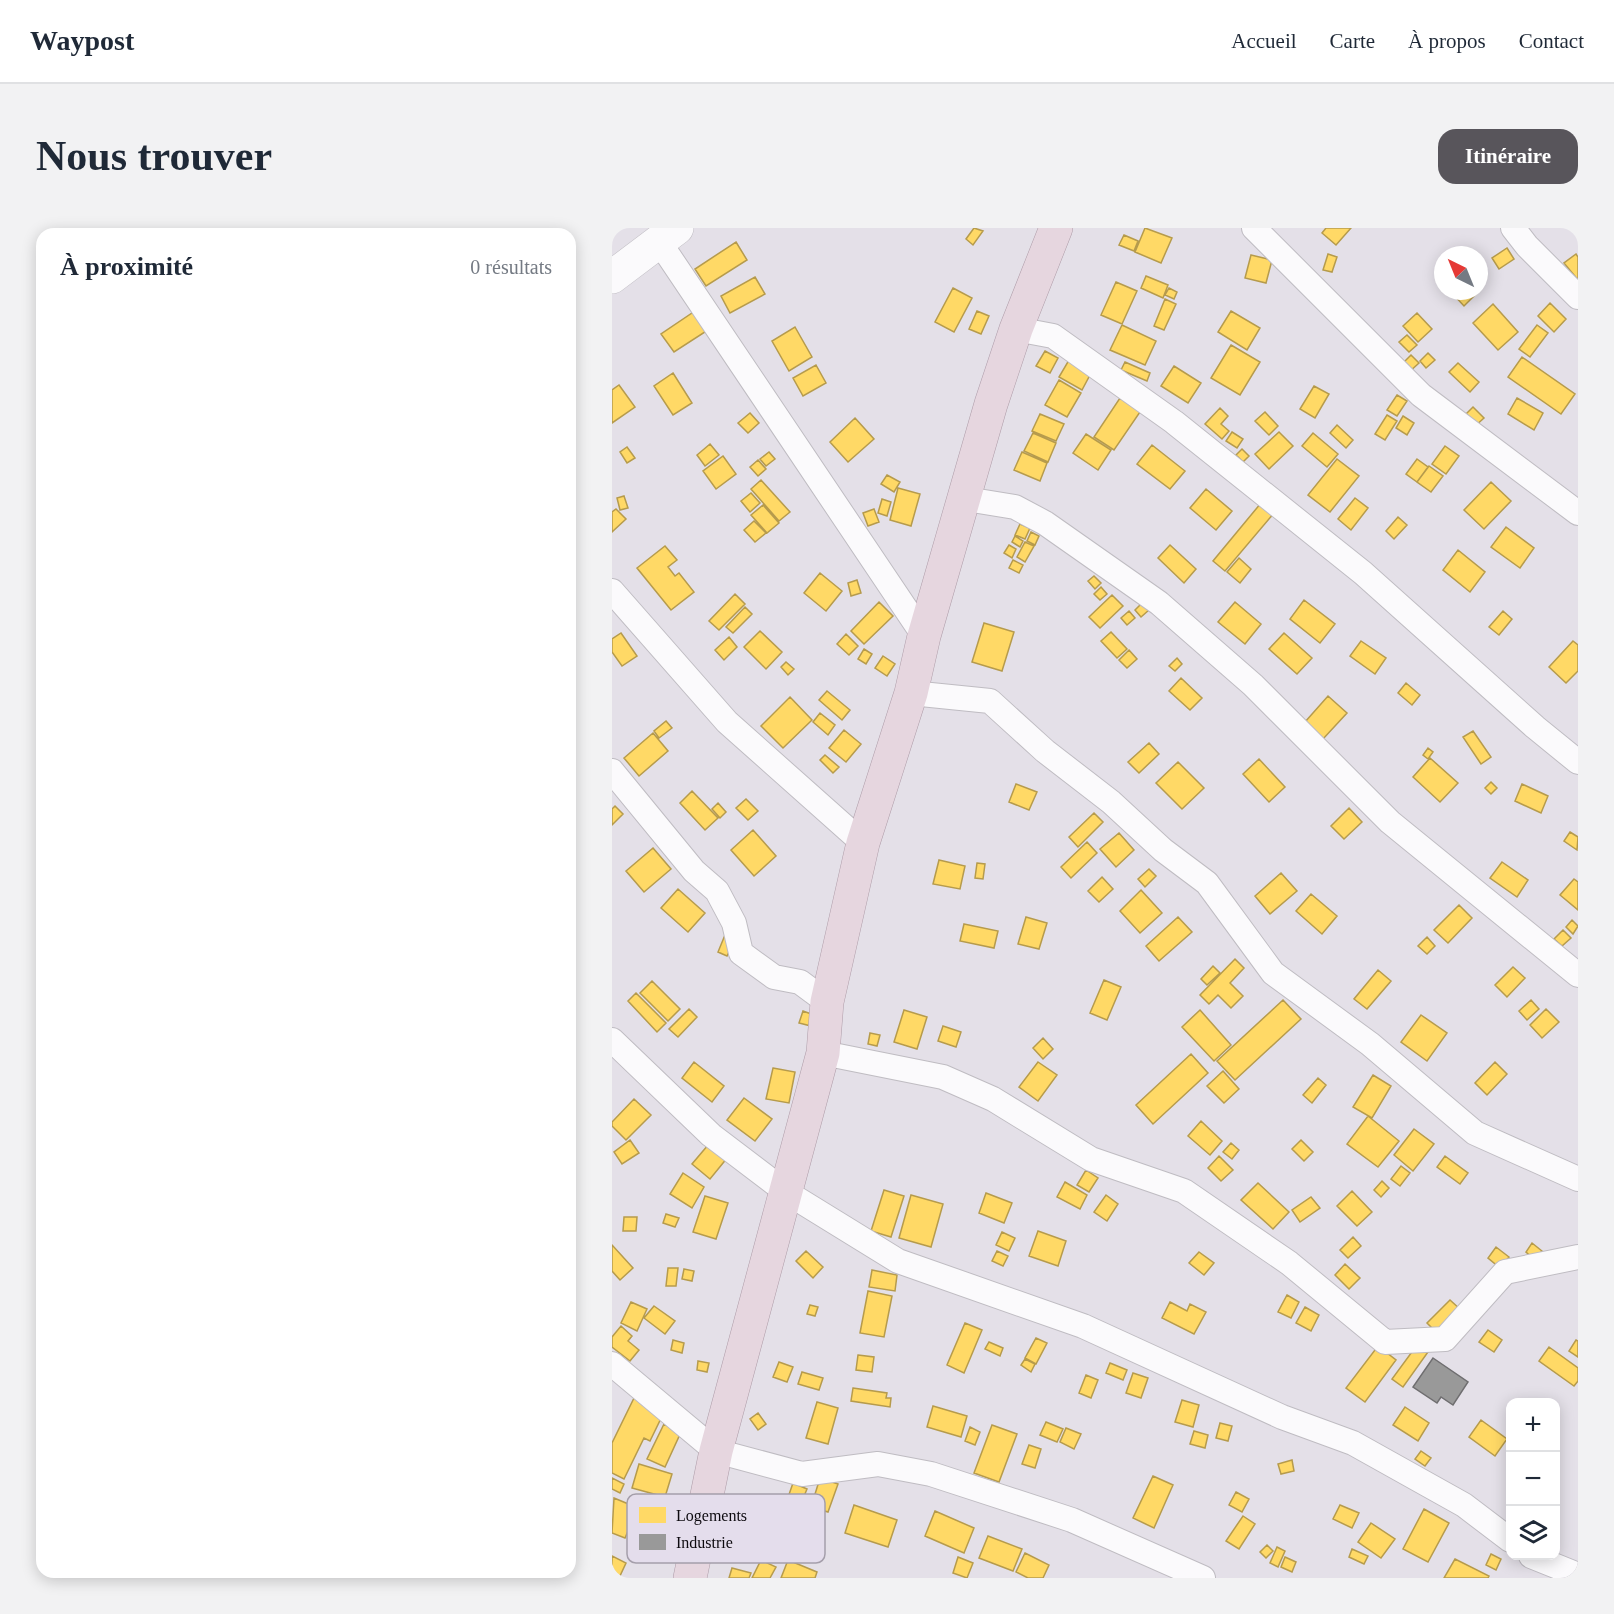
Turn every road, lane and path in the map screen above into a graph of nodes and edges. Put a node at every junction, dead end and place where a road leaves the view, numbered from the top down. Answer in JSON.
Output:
{"nodes":[{"id":1,"x":1056,"y":228,"type":"edge"},
{"id":2,"x":1254,"y":228,"type":"edge"},
{"id":3,"x":1513,"y":228,"type":"edge"},
{"id":4,"x":668,"y":235,"type":"edge"},
{"id":5,"x":612,"y":277,"type":"edge"},
{"id":6,"x":1578,"y":297,"type":"edge"},
{"id":7,"x":1016,"y":328,"type":"junction"},
{"id":8,"x":966,"y":498,"type":"junction"},
{"id":9,"x":1578,"y":513,"type":"edge"},
{"id":10,"x":612,"y":591,"type":"edge"},
{"id":11,"x":924,"y":636,"type":"junction"},
{"id":12,"x":911,"y":693,"type":"junction"},
{"id":13,"x":1578,"y":762,"type":"edge"},
{"id":14,"x":612,"y":771,"type":"edge"},
{"id":15,"x":863,"y":843,"type":"junction"},
{"id":16,"x":1578,"y":975,"type":"edge"},
{"id":17,"x":827,"y":1002,"type":"junction"},
{"id":18,"x":612,"y":1040,"type":"edge"},
{"id":19,"x":823,"y":1053,"type":"junction"},
{"id":20,"x":1578,"y":1179,"type":"edge"},
{"id":21,"x":786,"y":1192,"type":"junction"},
{"id":22,"x":1578,"y":1257,"type":"edge"},
{"id":23,"x":612,"y":1364,"type":"edge"},
{"id":24,"x":716,"y":1451,"type":"junction"},
{"id":25,"x":707,"y":1494,"type":"edge"},
{"id":26,"x":1506,"y":1537,"type":"edge"},
{"id":27,"x":1541,"y":1560,"type":"edge"},
{"id":28,"x":693,"y":1563,"type":"edge"},
{"id":29,"x":1578,"y":1575,"type":"edge"},
{"id":30,"x":690,"y":1578,"type":"edge"},
{"id":31,"x":1203,"y":1578,"type":"edge"}],
"edges":[{"from":1,"to":7,"type":"highway"},
{"from":2,"to":9,"type":"street"},
{"from":3,"to":6,"type":"street"},
{"from":4,"to":5,"type":"street"},
{"from":4,"to":11,"type":"street"},
{"from":7,"to":8,"type":"highway"},
{"from":7,"to":13,"type":"street"},
{"from":8,"to":11,"type":"highway"},
{"from":8,"to":16,"type":"street"},
{"from":10,"to":15,"type":"street"},
{"from":11,"to":12,"type":"highway"},
{"from":12,"to":15,"type":"highway"},
{"from":12,"to":20,"type":"street"},
{"from":14,"to":17,"type":"street"},
{"from":15,"to":17,"type":"highway"},
{"from":17,"to":19,"type":"highway"},
{"from":18,"to":21,"type":"street"},
{"from":19,"to":21,"type":"highway"},
{"from":19,"to":22,"type":"street"},
{"from":21,"to":24,"type":"highway"},
{"from":21,"to":26,"type":"street"},
{"from":23,"to":24,"type":"street"},
{"from":24,"to":25,"type":"highway"},
{"from":24,"to":31,"type":"street"},
{"from":27,"to":29,"type":"street"},
{"from":28,"to":30,"type":"highway"}]}
